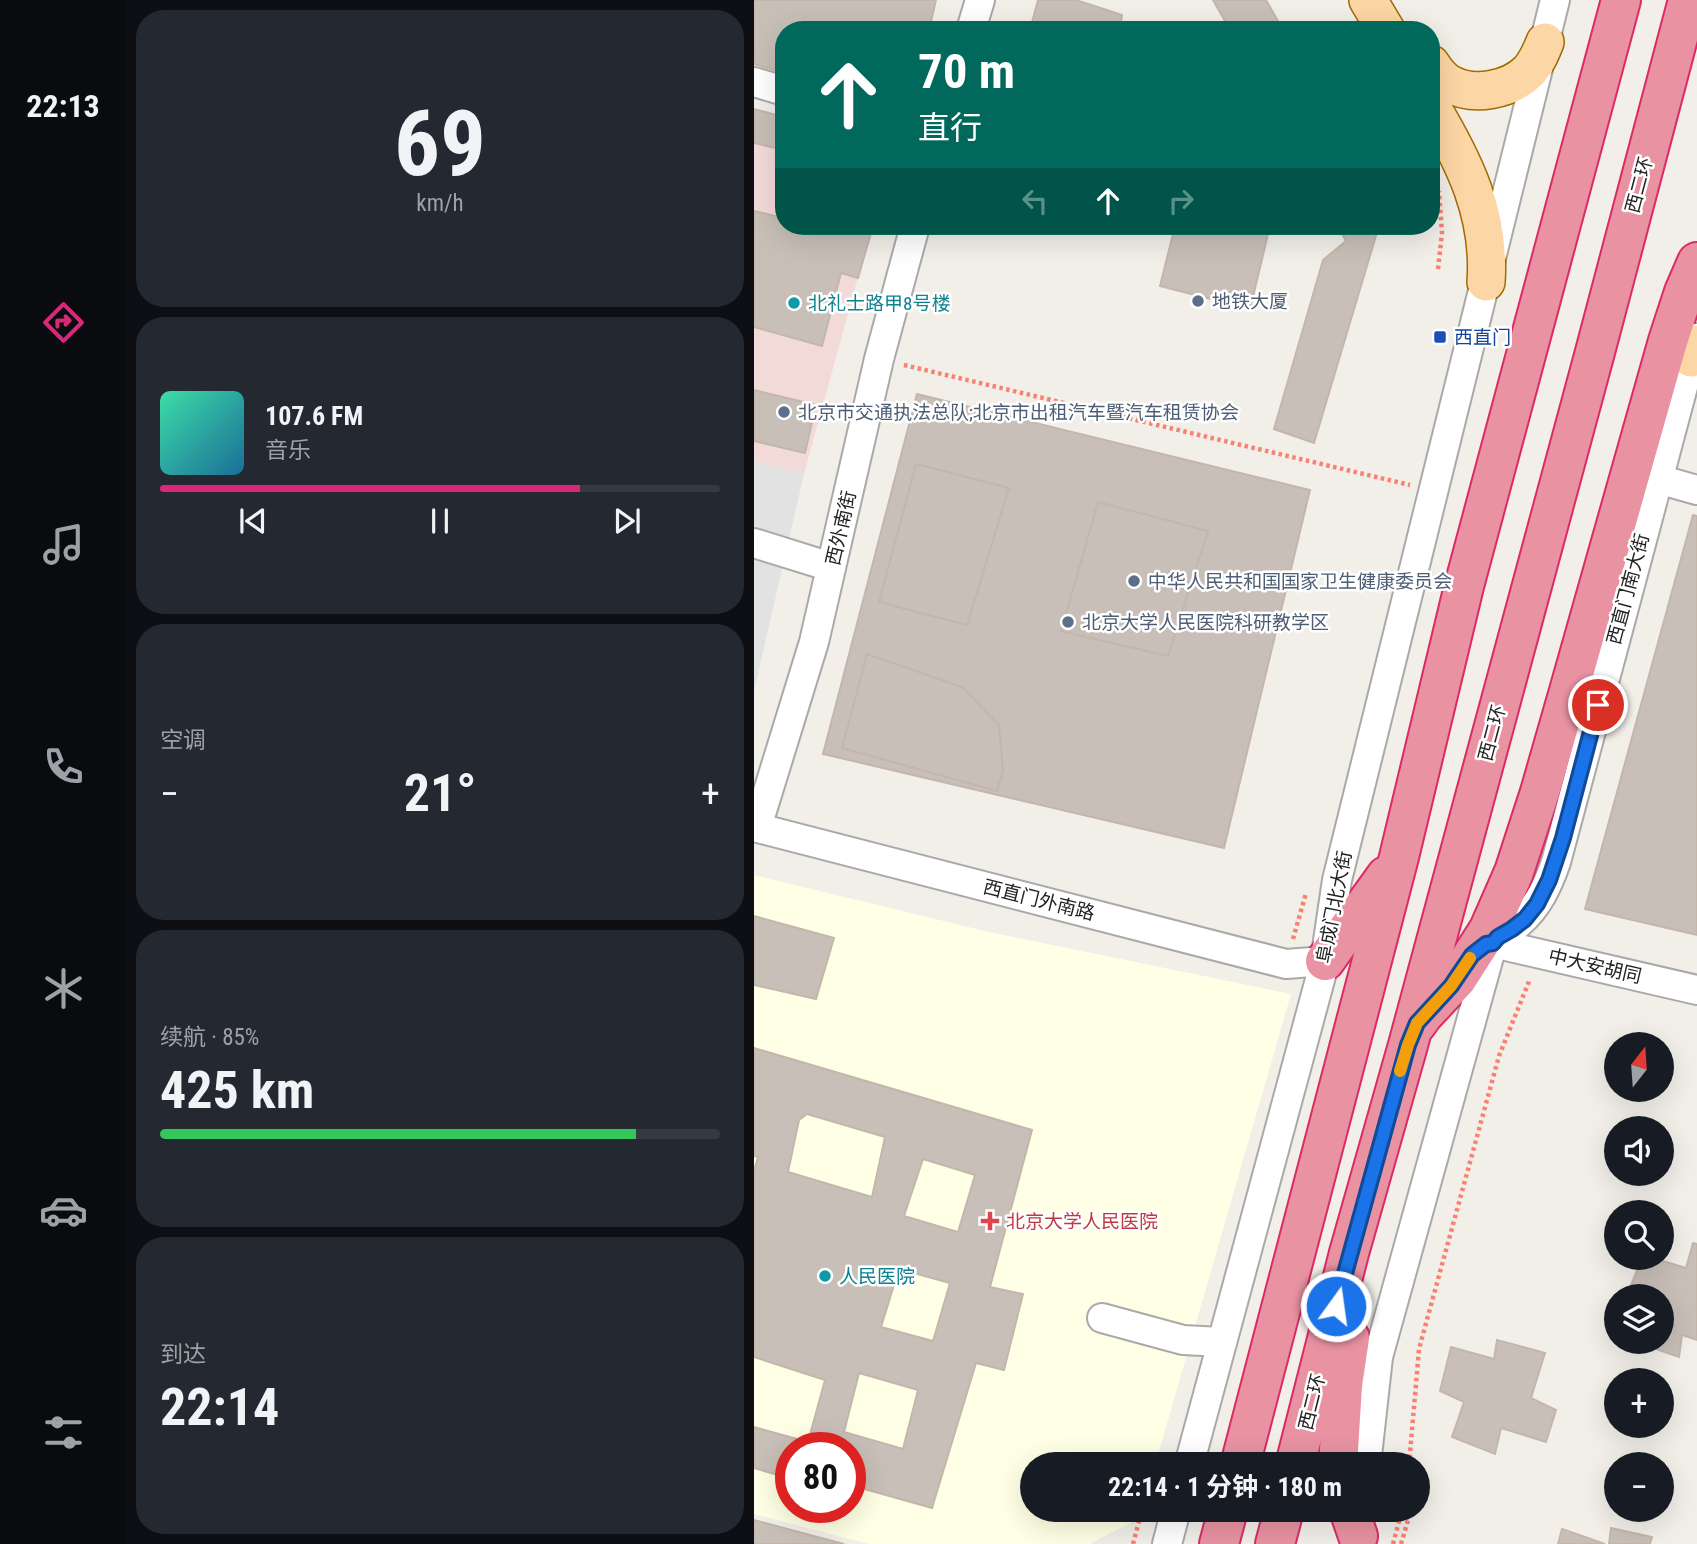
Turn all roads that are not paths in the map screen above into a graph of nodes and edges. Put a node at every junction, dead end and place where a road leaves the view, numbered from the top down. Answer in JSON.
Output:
{"nodes":[{"id":1,"x":980,"y":0,"type":"edge"},
{"id":2,"x":1368,"y":0,"type":"edge"},
{"id":3,"x":1394,"y":0,"type":"edge"},
{"id":4,"x":1555,"y":0,"type":"edge"},
{"id":5,"x":1621,"y":0,"type":"edge"},
{"id":6,"x":1688,"y":0,"type":"edge"},
{"id":7,"x":974,"y":21,"type":"edge"},
{"id":8,"x":1381,"y":21,"type":"edge"},
{"id":9,"x":1406,"y":21,"type":"edge"},
{"id":10,"x":1546,"y":41,"type":"junction"},
{"id":11,"x":1440,"y":76,"type":"edge"},
{"id":12,"x":754,"y":82,"type":"edge"},
{"id":13,"x":775,"y":88,"type":"edge"},
{"id":14,"x":1440,"y":122,"type":"edge"},
{"id":15,"x":913,"y":235,"type":"edge"},
{"id":16,"x":1697,"y":262,"type":"edge"},
{"id":17,"x":1486,"y":282,"type":"junction"},
{"id":18,"x":1695,"y":346,"type":"edge"},
{"id":19,"x":1658,"y":479,"type":"junction"},
{"id":20,"x":1697,"y":490,"type":"edge"},
{"id":21,"x":754,"y":543,"type":"edge"},
{"id":22,"x":832,"y":567,"type":"junction"},
{"id":23,"x":755,"y":827,"type":"edge"},
{"id":24,"x":1399,"y":857,"type":"junction"},
{"id":25,"x":1481,"y":951,"type":"junction"},
{"id":26,"x":1325,"y":961,"type":"junction"},
{"id":27,"x":1697,"y":990,"type":"edge"},
{"id":28,"x":1408,"y":1045,"type":"junction"},
{"id":29,"x":1349,"y":1253,"type":"junction"},
{"id":30,"x":1102,"y":1318,"type":"dead end"},
{"id":31,"x":1222,"y":1342,"type":"junction"},
{"id":32,"x":1192,"y":1452,"type":"edge"},
{"id":33,"x":1243,"y":1452,"type":"edge"},
{"id":34,"x":1298,"y":1452,"type":"edge"},
{"id":35,"x":1339,"y":1452,"type":"edge"},
{"id":36,"x":1367,"y":1452,"type":"edge"},
{"id":37,"x":1173,"y":1522,"type":"edge"},
{"id":38,"x":1225,"y":1522,"type":"edge"},
{"id":39,"x":1281,"y":1522,"type":"edge"},
{"id":40,"x":1167,"y":1544,"type":"edge"},
{"id":41,"x":1219,"y":1544,"type":"edge"},
{"id":42,"x":1275,"y":1544,"type":"edge"}],
"edges":[{"from":1,"to":7,"type":"street"},
{"from":2,"to":8,"type":"main road"},
{"from":3,"to":9,"type":"main road"},
{"from":4,"to":10,"type":"street"},
{"from":5,"to":24,"type":"highway"},
{"from":6,"to":28,"type":"highway","name":"西二环"},
{"from":10,"to":11,"type":"main road"},
{"from":10,"to":17,"type":"street"},
{"from":12,"to":13,"type":"street"},
{"from":14,"to":17,"type":"main road"},
{"from":15,"to":22,"type":"street","name":"西外南街"},
{"from":16,"to":25,"type":"highway"},
{"from":17,"to":26,"type":"street","name":"阜成门北大街"},
{"from":18,"to":19,"type":"street","name":"西直门南大街"},
{"from":19,"to":20,"type":"street"},
{"from":19,"to":25,"type":"street","name":"西直门南大街"},
{"from":21,"to":22,"type":"street"},
{"from":22,"to":23,"type":"street","name":"西外南街"},
{"from":23,"to":26,"type":"street","name":"西直门外南路"},
{"from":24,"to":26,"type":"highway"},
{"from":24,"to":33,"type":"highway"},
{"from":25,"to":27,"type":"street","name":"中大安胡同"},
{"from":25,"to":28,"type":"highway"},
{"from":25,"to":36,"type":"street"},
{"from":26,"to":31,"type":"street","name":"阜成门北大街"},
{"from":28,"to":29,"type":"highway","name":"西二环"},
{"from":29,"to":34,"type":"highway","name":"西二环"},
{"from":29,"to":35,"type":"highway"},
{"from":30,"to":31,"type":"street"},
{"from":31,"to":32,"type":"street","name":"阜成门北大街"},
{"from":37,"to":40,"type":"street"},
{"from":38,"to":41,"type":"highway"},
{"from":39,"to":42,"type":"highway"}]}
